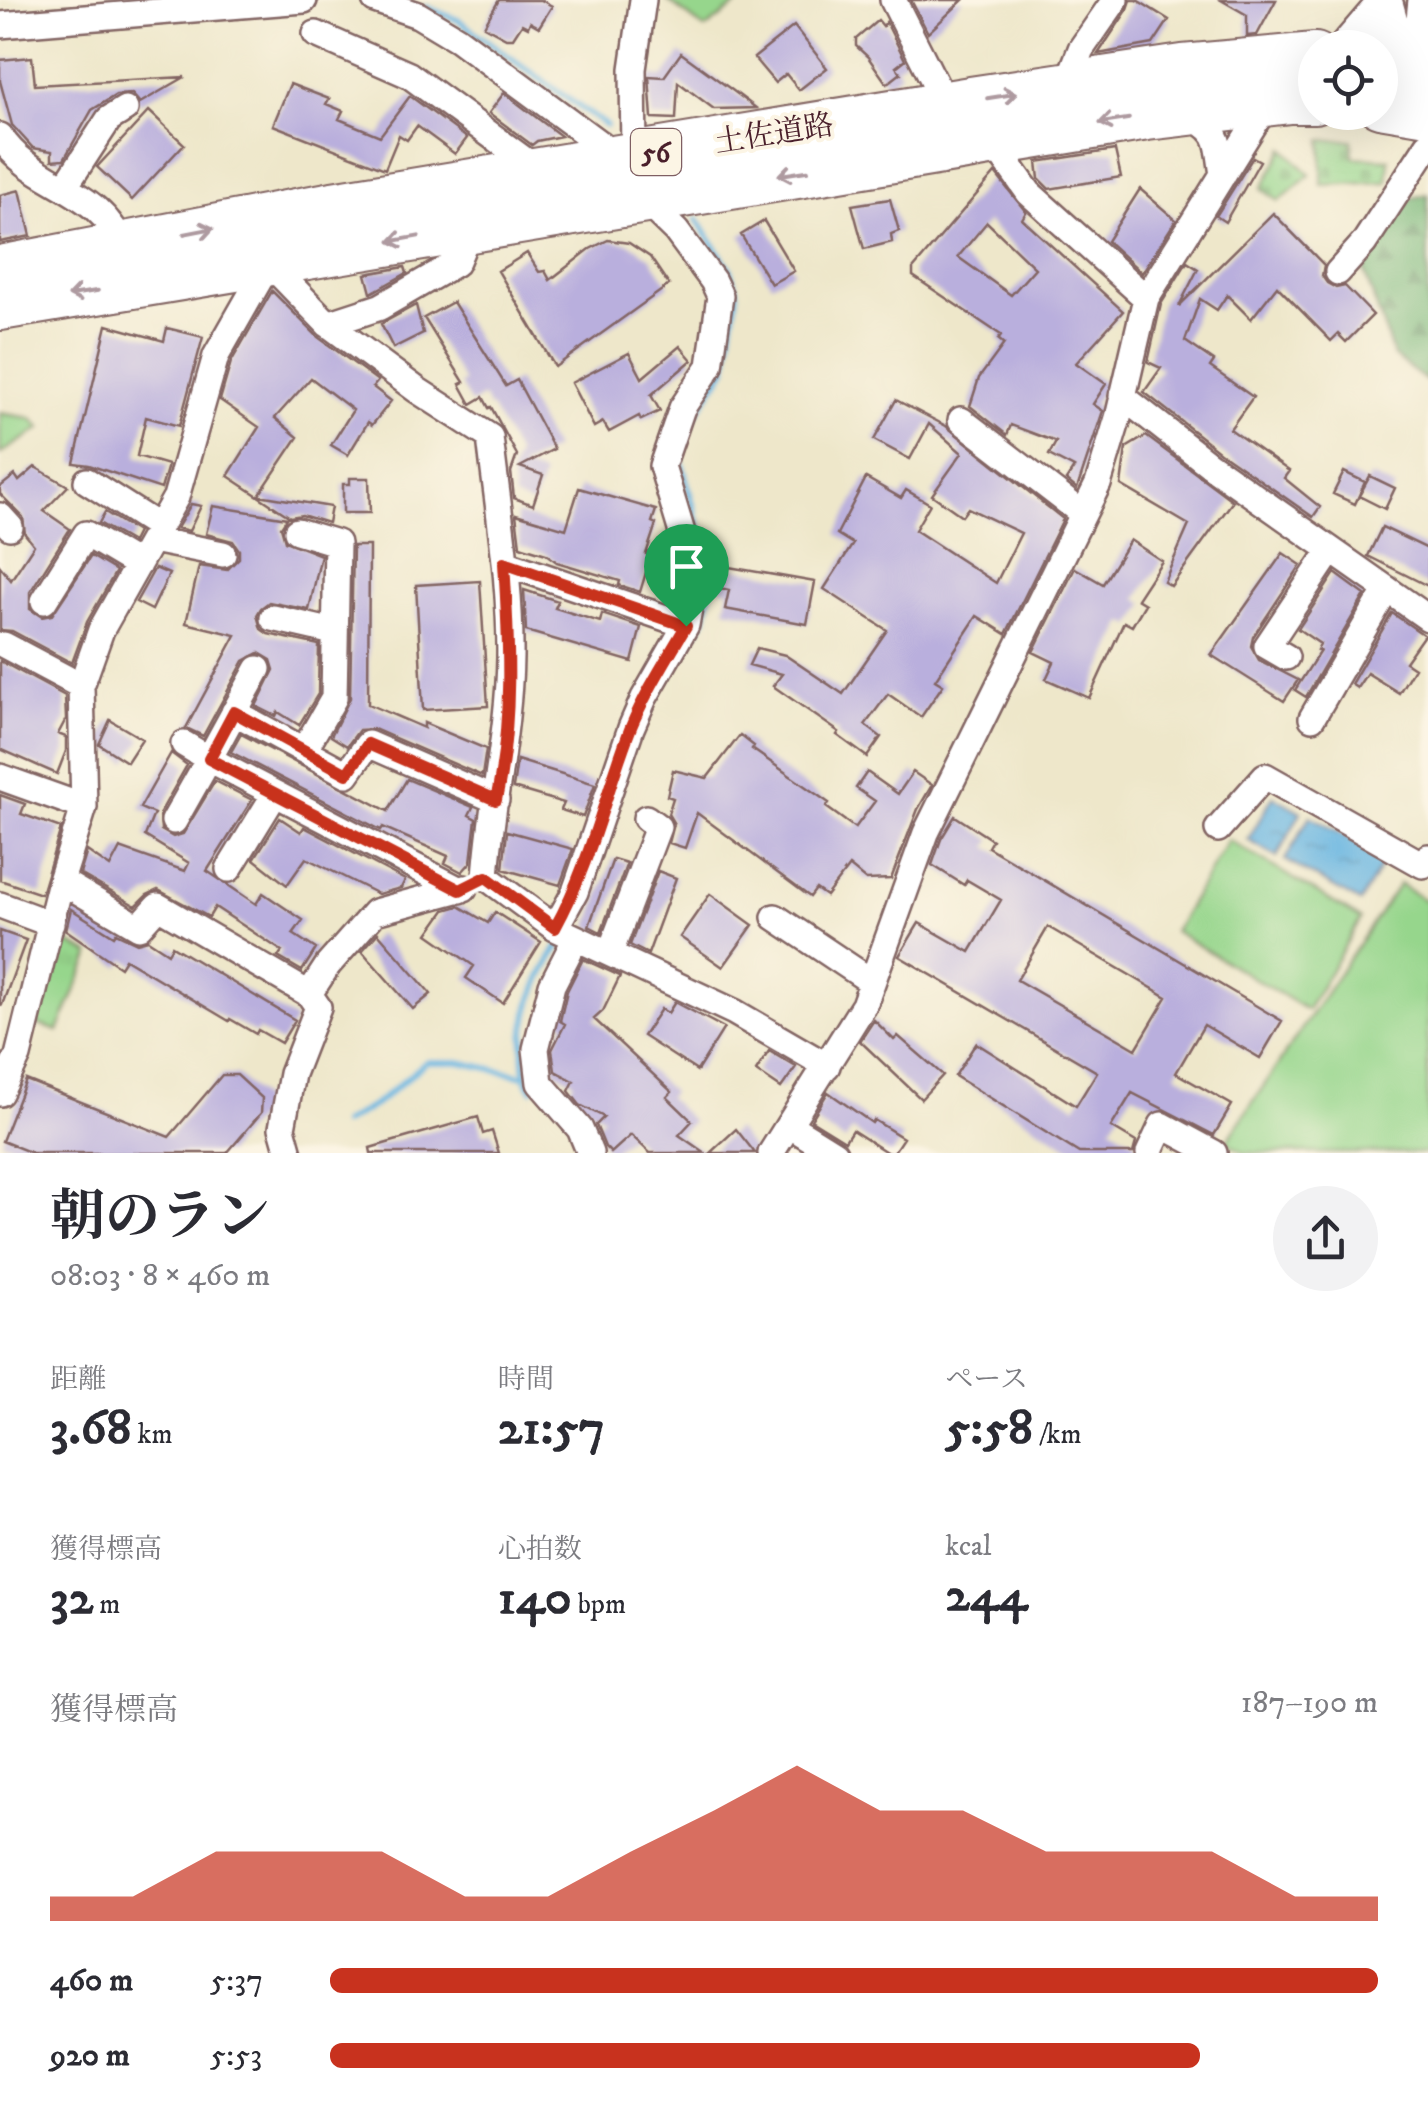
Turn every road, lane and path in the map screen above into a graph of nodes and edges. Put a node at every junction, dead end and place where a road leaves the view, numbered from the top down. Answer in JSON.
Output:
{"nodes":[{"id":1,"x":304,"y":0,"type":"edge"},
{"id":2,"x":375,"y":0,"type":"edge"},
{"id":3,"x":643,"y":0,"type":"edge"},
{"id":4,"x":894,"y":0,"type":"edge"},
{"id":5,"x":1115,"y":0,"type":"edge"},
{"id":6,"x":1426,"y":0,"type":"edge"},
{"id":7,"x":1383,"y":3,"type":"edge"},
{"id":8,"x":0,"y":26,"type":"edge"},
{"id":9,"x":1361,"y":30,"type":"edge"},
{"id":10,"x":316,"y":34,"type":"dead end"},
{"id":11,"x":1298,"y":59,"type":"edge"},
{"id":12,"x":1298,"y":64,"type":"edge"},
{"id":13,"x":1400,"y":74,"type":"edge"},
{"id":14,"x":1067,"y":85,"type":"junction"},
{"id":15,"x":1181,"y":90,"type":"junction"},
{"id":16,"x":1298,"y":104,"type":"edge"},
{"id":17,"x":946,"y":105,"type":"junction"},
{"id":18,"x":125,"y":109,"type":"dead end"},
{"id":19,"x":1428,"y":111,"type":"edge"},
{"id":20,"x":1250,"y":115,"type":"junction"},
{"id":21,"x":0,"y":136,"type":"edge"},
{"id":22,"x":992,"y":141,"type":"junction"},
{"id":23,"x":1428,"y":145,"type":"edge"},
{"id":24,"x":625,"y":166,"type":"junction"},
{"id":25,"x":542,"y":172,"type":"junction"},
{"id":26,"x":1223,"y":175,"type":"junction"},
{"id":27,"x":66,"y":186,"type":"junction"},
{"id":28,"x":471,"y":227,"type":"junction"},
{"id":29,"x":269,"y":263,"type":"junction"},
{"id":30,"x":129,"y":265,"type":"junction"},
{"id":31,"x":0,"y":270,"type":"edge"},
{"id":32,"x":1338,"y":272,"type":"dead end"},
{"id":33,"x":1146,"y":298,"type":"junction"},
{"id":34,"x":0,"y":306,"type":"edge"},
{"id":35,"x":328,"y":324,"type":"junction"},
{"id":36,"x":1122,"y":396,"type":"junction"},
{"id":37,"x":961,"y":420,"type":"dead end"},
{"id":38,"x":86,"y":480,"type":"dead end"},
{"id":39,"x":1084,"y":514,"type":"junction"},
{"id":40,"x":298,"y":531,"type":"dead end"},
{"id":41,"x":155,"y":534,"type":"junction"},
{"id":42,"x":1331,"y":550,"type":"junction"},
{"id":43,"x":223,"y":554,"type":"dead end"},
{"id":44,"x":504,"y":563,"type":"junction"},
{"id":45,"x":138,"y":565,"type":"junction"},
{"id":46,"x":1387,"y":589,"type":"junction"},
{"id":47,"x":44,"y":602,"type":"dead end"},
{"id":48,"x":273,"y":618,"type":"dead end"},
{"id":49,"x":1428,"y":618,"type":"edge"},
{"id":50,"x":686,"y":626,"type":"junction"},
{"id":51,"x":334,"y":632,"type":"junction"},
{"id":52,"x":4,"y":645,"type":"dead end"},
{"id":53,"x":1286,"y":657,"type":"dead end"},
{"id":54,"x":258,"y":669,"type":"dead end"},
{"id":55,"x":81,"y":686,"type":"junction"},
{"id":56,"x":234,"y":712,"type":"junction"},
{"id":57,"x":1312,"y":718,"type":"dead end"},
{"id":58,"x":184,"y":744,"type":"dead end"},
{"id":59,"x":304,"y":750,"type":"junction"},
{"id":60,"x":209,"y":759,"type":"junction"},
{"id":61,"x":0,"y":777,"type":"edge"},
{"id":62,"x":275,"y":794,"type":"junction"},
{"id":63,"x":496,"y":800,"type":"junction"},
{"id":64,"x":84,"y":807,"type":"junction"},
{"id":65,"x":646,"y":818,"type":"dead end"},
{"id":66,"x":174,"y":821,"type":"dead end"},
{"id":67,"x":1218,"y":829,"type":"dead end"},
{"id":68,"x":1421,"y":867,"type":"edge"},
{"id":69,"x":229,"y":869,"type":"dead end"},
{"id":70,"x":486,"y":877,"type":"junction"},
{"id":71,"x":61,"y":882,"type":"junction"},
{"id":72,"x":460,"y":890,"type":"junction"},
{"id":73,"x":0,"y":905,"type":"edge"},
{"id":74,"x":775,"y":917,"type":"dead end"},
{"id":75,"x":50,"y":924,"type":"junction"},
{"id":76,"x":566,"y":933,"type":"junction"},
{"id":77,"x":610,"y":953,"type":"junction"},
{"id":78,"x":872,"y":982,"type":"junction"},
{"id":79,"x":309,"y":994,"type":"junction"},
{"id":80,"x":11,"y":1031,"type":"edge"},
{"id":81,"x":828,"y":1066,"type":"junction"},
{"id":82,"x":0,"y":1093,"type":"edge"},
{"id":83,"x":789,"y":1125,"type":"junction"},
{"id":84,"x":289,"y":1153,"type":"edge"},
{"id":85,"x":590,"y":1153,"type":"edge"},
{"id":86,"x":771,"y":1153,"type":"edge"},
{"id":87,"x":834,"y":1153,"type":"edge"},
{"id":88,"x":1149,"y":1153,"type":"edge"},
{"id":89,"x":1214,"y":1153,"type":"edge"}],
"edges":[{"from":1,"to":8,"type":"street"},
{"from":2,"to":24,"type":"street"},
{"from":3,"to":24,"type":"street"},
{"from":4,"to":17,"type":"street"},
{"from":5,"to":14,"type":"street"},
{"from":6,"to":13,"type":"main road"},
{"from":7,"to":9,"type":"main road"},
{"from":7,"to":13,"type":"main road"},
{"from":10,"to":25,"type":"street"},
{"from":11,"to":15,"type":"highway","name":"土佐道路","number":"56"},
{"from":12,"to":20,"type":"street"},
{"from":13,"to":19,"type":"highway"},
{"from":14,"to":15,"type":"highway","name":"土佐道路","number":"56"},
{"from":17,"to":14,"type":"highway","name":"土佐道路","number":"56","one_way":true},
{"from":15,"to":20,"type":"highway","name":"土佐道路","number":"56"},
{"from":15,"to":22,"type":"highway","name":"土佐道路","number":"56","one_way":true},
{"from":15,"to":26,"type":"street"},
{"from":16,"to":20,"type":"highway","name":"土佐道路","number":"56"},
{"from":17,"to":24,"type":"highway","name":"土佐道路","number":"56"},
{"from":18,"to":27,"type":"street"},
{"from":20,"to":26,"type":"street"},
{"from":21,"to":27,"type":"street"},
{"from":22,"to":24,"type":"highway","name":"土佐道路","number":"56","one_way":true},
{"from":22,"to":33,"type":"street"},
{"from":23,"to":32,"type":"street"},
{"from":24,"to":25,"type":"highway","name":"土佐道路","number":"56"},
{"from":24,"to":28,"type":"highway","name":"土佐道路","number":"56"},
{"from":24,"to":50,"type":"street"},
{"from":30,"to":25,"type":"highway","name":"土佐道路","number":"56","one_way":true},
{"from":26,"to":33,"type":"street"},
{"from":27,"to":30,"type":"street"},
{"from":28,"to":29,"type":"highway","name":"土佐道路","number":"56","one_way":true},
{"from":28,"to":35,"type":"street"},
{"from":29,"to":30,"type":"highway","name":"土佐道路","number":"56"},
{"from":29,"to":35,"type":"street"},
{"from":29,"to":41,"type":"street"},
{"from":30,"to":31,"type":"highway","name":"土佐道路","number":"56"},
{"from":30,"to":34,"type":"highway","name":"土佐道路","number":"56","one_way":true},
{"from":33,"to":36,"type":"street"},
{"from":35,"to":44,"type":"street"},
{"from":36,"to":39,"type":"street"},
{"from":36,"to":42,"type":"street"},
{"from":37,"to":39,"type":"street"},
{"from":38,"to":41,"type":"street"},
{"from":39,"to":78,"type":"street"},
{"from":40,"to":51,"type":"street"},
{"from":41,"to":43,"type":"street"},
{"from":41,"to":45,"type":"street"},
{"from":42,"to":46,"type":"street"},
{"from":42,"to":53,"type":"street"},
{"from":44,"to":50,"type":"street"},
{"from":44,"to":63,"type":"street"},
{"from":45,"to":47,"type":"street"},
{"from":45,"to":55,"type":"street"},
{"from":46,"to":49,"type":"street"},
{"from":46,"to":57,"type":"street"},
{"from":48,"to":51,"type":"street"},
{"from":50,"to":76,"type":"street"},
{"from":51,"to":59,"type":"street"},
{"from":52,"to":55,"type":"street"},
{"from":54,"to":56,"type":"street"},
{"from":55,"to":64,"type":"street"},
{"from":56,"to":59,"type":"street"},
{"from":56,"to":60,"type":"street"},
{"from":58,"to":60,"type":"street"},
{"from":59,"to":63,"type":"street"},
{"from":60,"to":62,"type":"street"},
{"from":60,"to":66,"type":"street"},
{"from":61,"to":64,"type":"street"},
{"from":62,"to":69,"type":"street"},
{"from":62,"to":72,"type":"street"},
{"from":63,"to":70,"type":"street"},
{"from":64,"to":71,"type":"street"},
{"from":65,"to":77,"type":"street"},
{"from":67,"to":68,"type":"street"},
{"from":70,"to":72,"type":"street"},
{"from":70,"to":76,"type":"street"},
{"from":71,"to":75,"type":"street"},
{"from":71,"to":79,"type":"street"},
{"from":72,"to":79,"type":"street"},
{"from":73,"to":75,"type":"street"},
{"from":74,"to":78,"type":"street"},
{"from":75,"to":80,"type":"street"},
{"from":76,"to":77,"type":"street"},
{"from":76,"to":85,"type":"street"},
{"from":77,"to":81,"type":"street"},
{"from":78,"to":81,"type":"street"},
{"from":79,"to":84,"type":"street"},
{"from":80,"to":82,"type":"street"},
{"from":81,"to":83,"type":"street"},
{"from":83,"to":86,"type":"street"},
{"from":83,"to":87,"type":"street"},
{"from":88,"to":89,"type":"street"}]}
